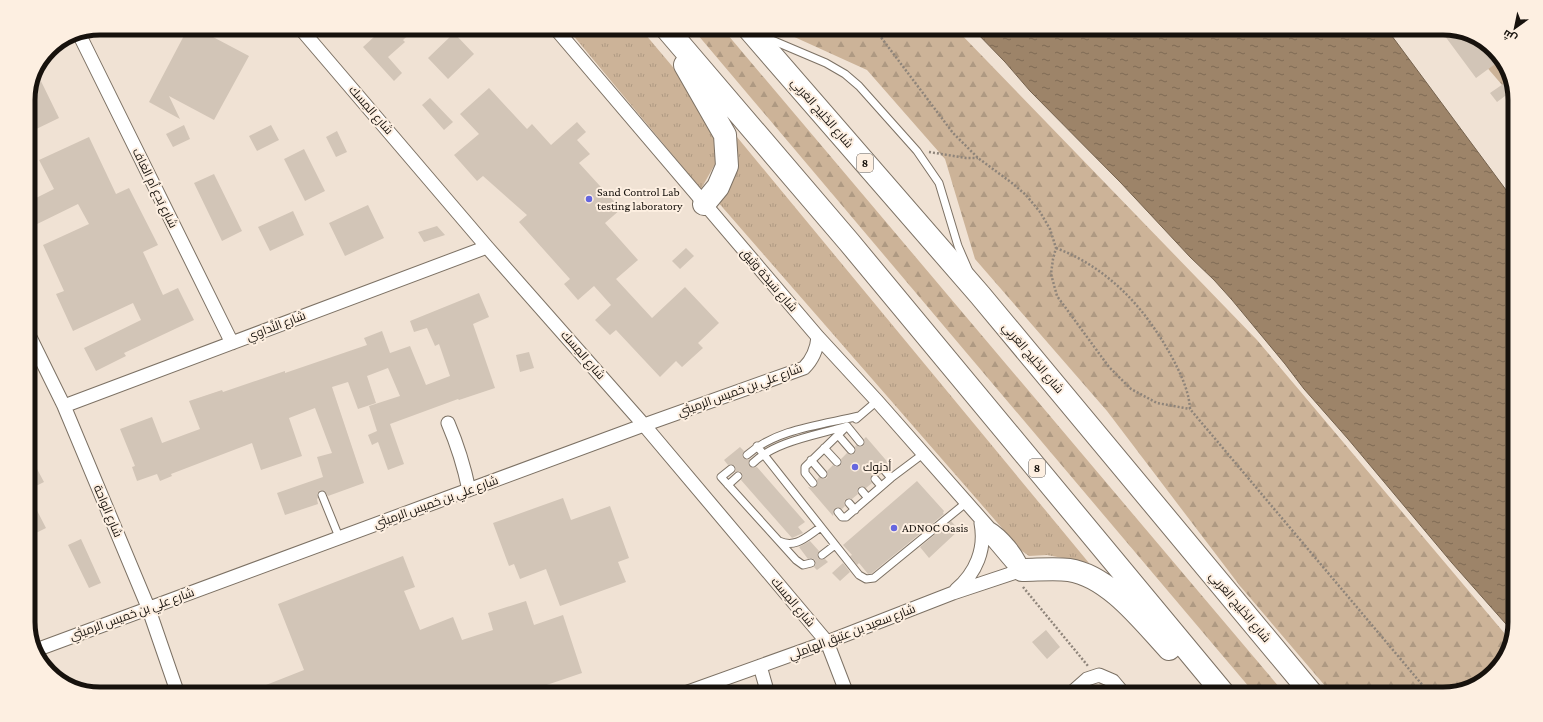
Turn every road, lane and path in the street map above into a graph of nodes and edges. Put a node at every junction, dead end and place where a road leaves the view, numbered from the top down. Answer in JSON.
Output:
{"nodes":[{"id":1,"x":306,"y":35,"type":"edge"},
{"id":2,"x":561,"y":35,"type":"edge"},
{"id":3,"x":666,"y":35,"type":"edge"},
{"id":4,"x":672,"y":35,"type":"edge"},
{"id":5,"x":753,"y":35,"type":"edge"},
{"id":6,"x":761,"y":35,"type":"edge"},
{"id":7,"x":879,"y":35,"type":"edge"},
{"id":8,"x":81,"y":38,"type":"edge"},
{"id":9,"x":917,"y":151,"type":"junction"},
{"id":10,"x":978,"y":158,"type":"junction"},
{"id":11,"x":704,"y":204,"type":"junction"},
{"id":12,"x":487,"y":247,"type":"junction"},
{"id":13,"x":1056,"y":248,"type":"junction"},
{"id":14,"x":980,"y":294,"type":"junction"},
{"id":15,"x":818,"y":337,"type":"junction"},
{"id":16,"x":232,"y":343,"type":"junction"},
{"id":17,"x":35,"y":347,"type":"edge"},
{"id":18,"x":877,"y":401,"type":"junction"},
{"id":19,"x":64,"y":406,"type":"junction"},
{"id":20,"x":1190,"y":409,"type":"junction"},
{"id":21,"x":859,"y":416,"type":"junction"},
{"id":22,"x":448,"y":423,"type":"dead end"},
{"id":23,"x":644,"y":425,"type":"junction"},
{"id":24,"x":847,"y":426,"type":"junction"},
{"id":25,"x":838,"y":435,"type":"junction"},
{"id":26,"x":860,"y":442,"type":"dead end"},
{"id":27,"x":757,"y":446,"type":"junction"},
{"id":28,"x":824,"y":448,"type":"junction"},
{"id":29,"x":851,"y":450,"type":"dead end"},
{"id":30,"x":764,"y":454,"type":"junction"},
{"id":31,"x":923,"y":454,"type":"junction"},
{"id":32,"x":747,"y":455,"type":"dead end"},
{"id":33,"x":811,"y":460,"type":"junction"},
{"id":34,"x":837,"y":462,"type":"dead end"},
{"id":35,"x":753,"y":463,"type":"dead end"},
{"id":36,"x":731,"y":468,"type":"dead end"},
{"id":37,"x":885,"y":471,"type":"dead end"},
{"id":38,"x":823,"y":474,"type":"dead end"},
{"id":39,"x":738,"y":476,"type":"dead end"},
{"id":40,"x":891,"y":478,"type":"junction"},
{"id":41,"x":875,"y":479,"type":"dead end"},
{"id":42,"x":813,"y":483,"type":"dead end"},
{"id":43,"x":728,"y":485,"type":"junction"},
{"id":44,"x":881,"y":486,"type":"junction"},
{"id":45,"x":469,"y":490,"type":"junction"},
{"id":46,"x":862,"y":491,"type":"dead end"},
{"id":47,"x":322,"y":495,"type":"dead end"},
{"id":48,"x":868,"y":498,"type":"junction"},
{"id":49,"x":966,"y":502,"type":"junction"},
{"id":50,"x":849,"y":503,"type":"dead end"},
{"id":51,"x":855,"y":510,"type":"junction"},
{"id":52,"x":838,"y":512,"type":"dead end"},
{"id":53,"x":985,"y":523,"type":"junction"},
{"id":54,"x":821,"y":527,"type":"junction"},
{"id":55,"x":339,"y":537,"type":"junction"},
{"id":56,"x":779,"y":540,"type":"junction"},
{"id":57,"x":835,"y":545,"type":"junction"},
{"id":58,"x":822,"y":555,"type":"dead end"},
{"id":59,"x":811,"y":563,"type":"dead end"},
{"id":60,"x":1017,"y":572,"type":"junction"},
{"id":61,"x":953,"y":593,"type":"junction"},
{"id":62,"x":148,"y":608,"type":"junction"},
{"id":63,"x":826,"y":642,"type":"junction"},
{"id":64,"x":41,"y":648,"type":"edge"},
{"id":65,"x":760,"y":666,"type":"junction"},
{"id":66,"x":1096,"y":676,"type":"junction"},
{"id":67,"x":176,"y":687,"type":"edge"},
{"id":68,"x":708,"y":687,"type":"edge"},
{"id":69,"x":766,"y":687,"type":"edge"},
{"id":70,"x":844,"y":687,"type":"edge"},
{"id":71,"x":1078,"y":687,"type":"edge"},
{"id":72,"x":1118,"y":687,"type":"edge"},
{"id":73,"x":1204,"y":687,"type":"edge"},
{"id":74,"x":1218,"y":687,"type":"edge"},
{"id":75,"x":1306,"y":687,"type":"edge"},
{"id":76,"x":1424,"y":687,"type":"edge"}],
"edges":[{"from":1,"to":12,"type":"street","name":"شارع المِسك"},
{"from":2,"to":11,"type":"street","name":"شارع سَبخة وَثِيق"},
{"from":3,"to":11,"type":"highway"},
{"from":4,"to":74,"type":"highway","number":"8"},
{"from":5,"to":14,"type":"highway","name":"شارع الخَلِيج العَربِي","number":"8"},
{"from":6,"to":9,"type":"lane"},
{"from":7,"to":10,"type":"path"},
{"from":8,"to":16,"type":"street","name":"شارع بَدع أم الغاف"},
{"from":9,"to":10,"type":"path"},
{"from":9,"to":14,"type":"lane"},
{"from":10,"to":13,"type":"path"},
{"from":11,"to":15,"type":"street","name":"شارع سَبخة وَثِيق"},
{"from":12,"to":16,"type":"street","name":"شارع النَّداوِي"},
{"from":12,"to":23,"type":"street","name":"شارع المِسك"},
{"from":13,"to":20,"type":"path"},
{"from":13,"to":20,"type":"path"},
{"from":14,"to":75,"type":"highway","name":"شارع الخَلِيج العَربِي","number":"8"},
{"from":15,"to":18,"type":"street","name":"شارع سَبخة وَثِيق"},
{"from":15,"to":23,"type":"street","name":"شارع علي بن خميس الرميثي"},
{"from":16,"to":19,"type":"street","name":"شارع النَّداوِي"},
{"from":17,"to":19,"type":"street","name":"شارع الواحة"},
{"from":18,"to":21,"type":"lane"},
{"from":18,"to":31,"type":"street","name":"شارع سَبخة وَثِيق"},
{"from":19,"to":62,"type":"street","name":"شارع الواحة"},
{"from":20,"to":76,"type":"path"},
{"from":21,"to":24,"type":"lane"},
{"from":21,"to":27,"type":"lane"},
{"from":22,"to":45,"type":"street"},
{"from":23,"to":45,"type":"street","name":"شارع علي بن خميس الرميثي"},
{"from":23,"to":63,"type":"street","name":"شارع المِسك"},
{"from":24,"to":25,"type":"lane"},
{"from":24,"to":26,"type":"lane"},
{"from":24,"to":30,"type":"lane"},
{"from":25,"to":28,"type":"lane"},
{"from":25,"to":29,"type":"lane"},
{"from":27,"to":30,"type":"lane"},
{"from":27,"to":32,"type":"lane"},
{"from":28,"to":33,"type":"lane"},
{"from":28,"to":34,"type":"lane"},
{"from":30,"to":35,"type":"lane"},
{"from":30,"to":54,"type":"lane"},
{"from":31,"to":40,"type":"lane"},
{"from":31,"to":49,"type":"street","name":"شارع سَبخة وَثِيق"},
{"from":33,"to":38,"type":"lane"},
{"from":33,"to":42,"type":"lane"},
{"from":36,"to":43,"type":"lane"},
{"from":37,"to":40,"type":"lane"},
{"from":39,"to":43,"type":"lane"},
{"from":40,"to":44,"type":"lane"},
{"from":41,"to":44,"type":"lane"},
{"from":43,"to":56,"type":"lane"},
{"from":44,"to":48,"type":"lane"},
{"from":45,"to":55,"type":"street","name":"شارع علي بن خميس الرميثي"},
{"from":46,"to":48,"type":"lane"},
{"from":47,"to":55,"type":"lane"},
{"from":48,"to":51,"type":"lane"},
{"from":49,"to":53,"type":"street","name":"شارع سَبخة وَثِيق"},
{"from":49,"to":57,"type":"lane"},
{"from":50,"to":51,"type":"lane"},
{"from":51,"to":52,"type":"lane"},
{"from":53,"to":60,"type":"street","name":"شارع سَبخة وَثِيق"},
{"from":53,"to":61,"type":"street"},
{"from":54,"to":56,"type":"lane"},
{"from":54,"to":57,"type":"lane"},
{"from":55,"to":62,"type":"street","name":"شارع علي بن خميس الرميثي"},
{"from":56,"to":59,"type":"lane"},
{"from":57,"to":58,"type":"lane"},
{"from":60,"to":61,"type":"street","name":"شارع سعيد بن عتيق الهاملي"},
{"from":60,"to":66,"type":"path"},
{"from":60,"to":73,"type":"highway"},
{"from":61,"to":63,"type":"street","name":"شارع سعيد بن عتيق الهاملي"},
{"from":62,"to":64,"type":"street","name":"شارع علي بن خميس الرميثي"},
{"from":62,"to":67,"type":"street","name":"شارع الواحة"},
{"from":63,"to":65,"type":"street","name":"شارع سعيد بن عتيق الهاملي"},
{"from":63,"to":70,"type":"street","name":"شارع المِسك"},
{"from":65,"to":68,"type":"street","name":"شارع سعيد بن عتيق الهاملي"},
{"from":65,"to":69,"type":"street"},
{"from":66,"to":71,"type":"street"},
{"from":66,"to":72,"type":"street"}]}
